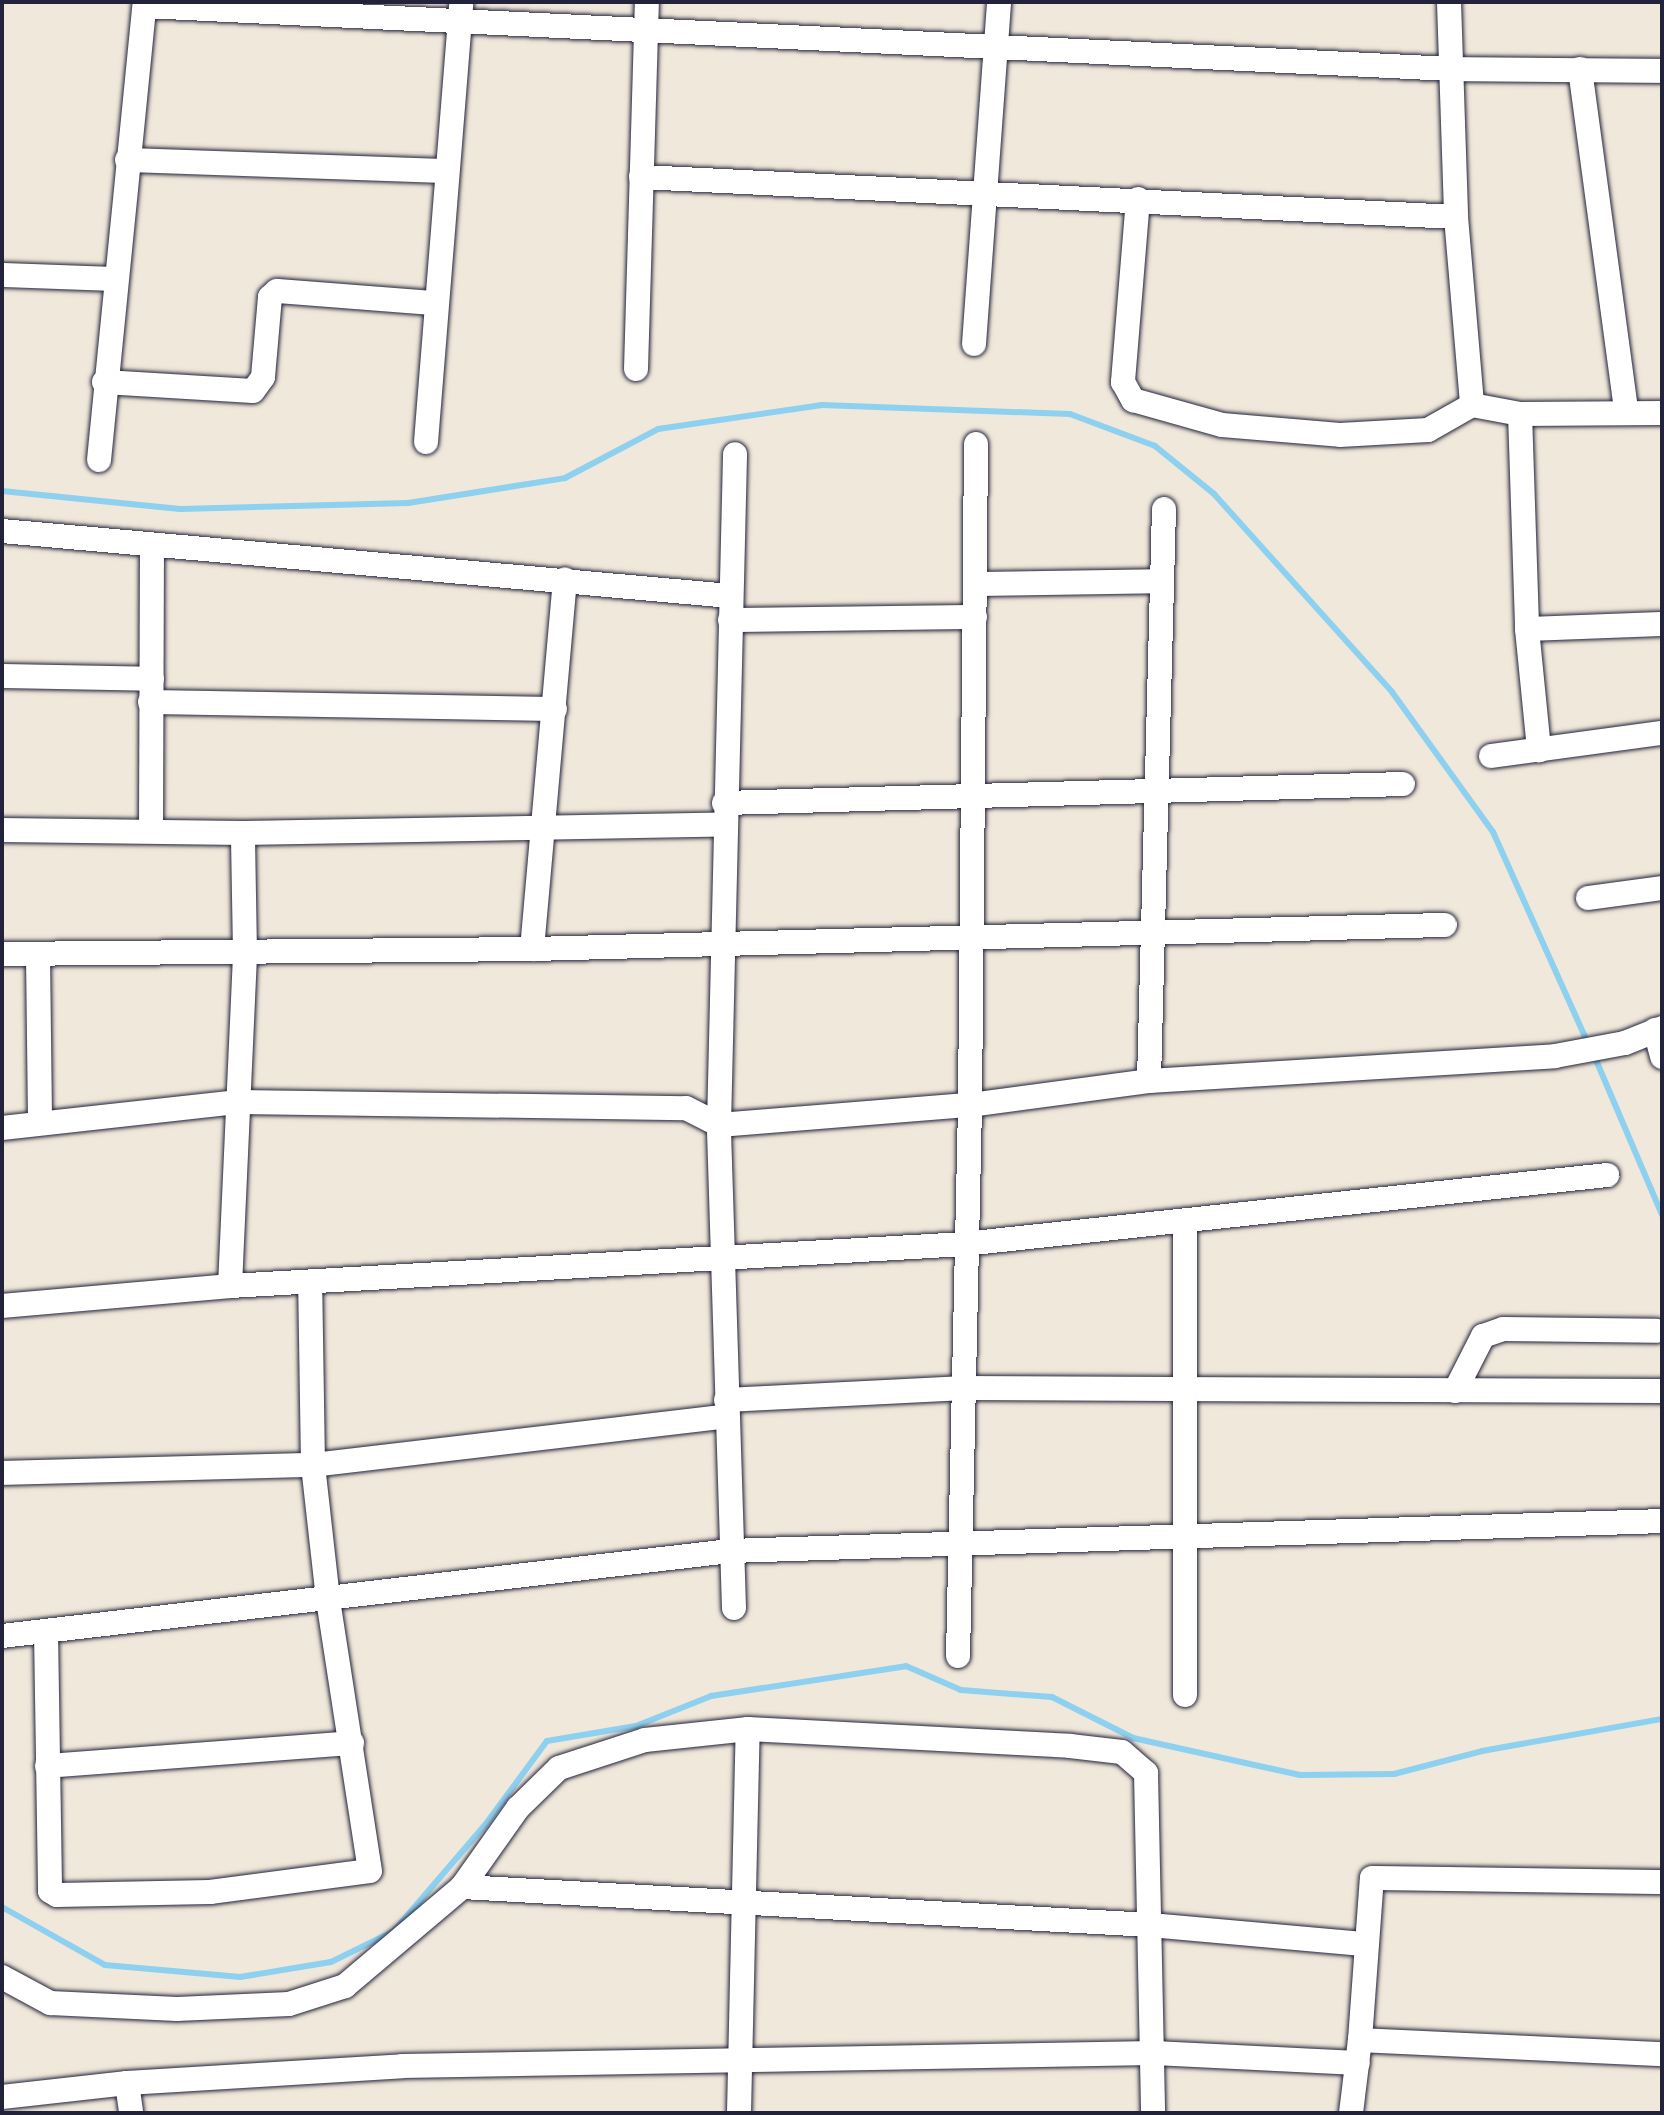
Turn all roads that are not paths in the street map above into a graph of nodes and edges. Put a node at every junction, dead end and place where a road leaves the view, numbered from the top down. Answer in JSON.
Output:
{"nodes":[{"id":1,"x":647,"y":2,"type":"edge"},
{"id":2,"x":999,"y":2,"type":"edge"},
{"id":3,"x":1449,"y":2,"type":"edge"},
{"id":4,"x":145,"y":4,"type":"edge"},
{"id":5,"x":461,"y":10,"type":"edge"},
{"id":6,"x":645,"y":27,"type":"junction"},
{"id":7,"x":995,"y":44,"type":"junction"},
{"id":8,"x":1452,"y":69,"type":"junction"},
{"id":9,"x":1580,"y":69,"type":"junction"},
{"id":10,"x":1662,"y":71,"type":"edge"},
{"id":11,"x":127,"y":160,"type":"junction"},
{"id":12,"x":446,"y":171,"type":"junction"},
{"id":13,"x":641,"y":177,"type":"junction"},
{"id":14,"x":988,"y":190,"type":"junction"},
{"id":15,"x":1138,"y":199,"type":"junction"},
{"id":16,"x":1456,"y":217,"type":"junction"},
{"id":17,"x":2,"y":275,"type":"edge"},
{"id":18,"x":116,"y":279,"type":"junction"},
{"id":19,"x":434,"y":303,"type":"junction"},
{"id":20,"x":974,"y":344,"type":"dead end"},
{"id":21,"x":636,"y":369,"type":"dead end"},
{"id":22,"x":104,"y":382,"type":"junction"},
{"id":23,"x":1472,"y":405,"type":"junction"},
{"id":24,"x":1626,"y":411,"type":"junction"},
{"id":25,"x":1662,"y":413,"type":"edge"},
{"id":26,"x":1520,"y":414,"type":"junction"},
{"id":27,"x":426,"y":442,"type":"dead end"},
{"id":28,"x":976,"y":444,"type":"dead end"},
{"id":29,"x":735,"y":454,"type":"dead end"},
{"id":30,"x":99,"y":460,"type":"dead end"},
{"id":31,"x":1164,"y":509,"type":"dead end"},
{"id":32,"x":2,"y":531,"type":"edge"},
{"id":33,"x":152,"y":545,"type":"junction"},
{"id":34,"x":565,"y":579,"type":"junction"},
{"id":35,"x":1162,"y":581,"type":"junction"},
{"id":36,"x":976,"y":584,"type":"junction"},
{"id":37,"x":730,"y":608,"type":"junction"},
{"id":38,"x":975,"y":617,"type":"junction"},
{"id":39,"x":1662,"y":624,"type":"edge"},
{"id":40,"x":1527,"y":629,"type":"junction"},
{"id":41,"x":2,"y":676,"type":"edge"},
{"id":42,"x":151,"y":690,"type":"junction"},
{"id":43,"x":555,"y":709,"type":"junction"},
{"id":44,"x":1662,"y":733,"type":"edge"},
{"id":45,"x":1539,"y":750,"type":"junction"},
{"id":46,"x":1491,"y":756,"type":"dead end"},
{"id":47,"x":1403,"y":784,"type":"dead end"},
{"id":48,"x":1157,"y":788,"type":"junction"},
{"id":49,"x":975,"y":797,"type":"junction"},
{"id":50,"x":724,"y":814,"type":"junction"},
{"id":51,"x":151,"y":829,"type":"junction"},
{"id":52,"x":2,"y":830,"type":"edge"},
{"id":53,"x":540,"y":830,"type":"junction"},
{"id":54,"x":243,"y":833,"type":"junction"},
{"id":55,"x":1662,"y":888,"type":"edge"},
{"id":56,"x":1588,"y":898,"type":"dead end"},
{"id":57,"x":1445,"y":925,"type":"dead end"},
{"id":58,"x":1153,"y":932,"type":"junction"},
{"id":59,"x":973,"y":939,"type":"junction"},
{"id":60,"x":720,"y":943,"type":"junction"},
{"id":61,"x":532,"y":949,"type":"junction"},
{"id":62,"x":245,"y":953,"type":"junction"},
{"id":63,"x":2,"y":954,"type":"edge"},
{"id":64,"x":38,"y":955,"type":"junction"},
{"id":65,"x":1659,"y":1029,"type":"edge"},
{"id":66,"x":1662,"y":1057,"type":"edge"},
{"id":67,"x":1149,"y":1081,"type":"junction"},
{"id":68,"x":239,"y":1102,"type":"junction"},
{"id":69,"x":970,"y":1105,"type":"junction"},
{"id":70,"x":40,"y":1123,"type":"junction"},
{"id":71,"x":719,"y":1125,"type":"junction"},
{"id":72,"x":2,"y":1128,"type":"edge"},
{"id":73,"x":1607,"y":1175,"type":"dead end"},
{"id":74,"x":1185,"y":1224,"type":"junction"},
{"id":75,"x":964,"y":1244,"type":"junction"},
{"id":76,"x":721,"y":1255,"type":"junction"},
{"id":77,"x":310,"y":1282,"type":"junction"},
{"id":78,"x":230,"y":1286,"type":"junction"},
{"id":79,"x":2,"y":1306,"type":"edge"},
{"id":80,"x":1656,"y":1331,"type":"dead end"},
{"id":81,"x":965,"y":1388,"type":"junction"},
{"id":82,"x":1188,"y":1391,"type":"junction"},
{"id":83,"x":1455,"y":1391,"type":"junction"},
{"id":84,"x":1662,"y":1391,"type":"edge"},
{"id":85,"x":727,"y":1408,"type":"junction"},
{"id":86,"x":313,"y":1465,"type":"junction"},
{"id":87,"x":2,"y":1473,"type":"edge"},
{"id":88,"x":1662,"y":1521,"type":"edge"},
{"id":89,"x":1187,"y":1536,"type":"junction"},
{"id":90,"x":962,"y":1540,"type":"junction"},
{"id":91,"x":730,"y":1551,"type":"junction"},
{"id":92,"x":328,"y":1599,"type":"junction"},
{"id":93,"x":734,"y":1608,"type":"dead end"},
{"id":94,"x":46,"y":1631,"type":"junction"},
{"id":95,"x":2,"y":1636,"type":"edge"},
{"id":96,"x":958,"y":1656,"type":"dead end"},
{"id":97,"x":1185,"y":1695,"type":"dead end"},
{"id":98,"x":748,"y":1729,"type":"junction"},
{"id":99,"x":352,"y":1743,"type":"junction"},
{"id":100,"x":47,"y":1766,"type":"junction"},
{"id":101,"x":1662,"y":1882,"type":"edge"},
{"id":102,"x":462,"y":1887,"type":"junction"},
{"id":103,"x":745,"y":1900,"type":"junction"},
{"id":104,"x":1151,"y":1925,"type":"junction"},
{"id":105,"x":1365,"y":1944,"type":"junction"},
{"id":106,"x":2,"y":1977,"type":"edge"},
{"id":107,"x":1359,"y":2052,"type":"junction"},
{"id":108,"x":1154,"y":2053,"type":"junction"},
{"id":109,"x":1662,"y":2054,"type":"edge"},
{"id":110,"x":742,"y":2061,"type":"junction"},
{"id":111,"x":127,"y":2083,"type":"junction"},
{"id":112,"x":2,"y":2097,"type":"edge"},
{"id":113,"x":131,"y":2113,"type":"edge"},
{"id":114,"x":739,"y":2113,"type":"edge"},
{"id":115,"x":1153,"y":2113,"type":"edge"},
{"id":116,"x":1351,"y":2113,"type":"edge"}],
"edges":[{"from":1,"to":6,"type":"street"},
{"from":2,"to":7,"type":"street"},
{"from":3,"to":8,"type":"street"},
{"from":4,"to":5,"type":"street"},
{"from":4,"to":11,"type":"street"},
{"from":5,"to":6,"type":"street"},
{"from":5,"to":12,"type":"street"},
{"from":6,"to":7,"type":"street"},
{"from":6,"to":13,"type":"street"},
{"from":7,"to":8,"type":"street"},
{"from":7,"to":14,"type":"street"},
{"from":8,"to":9,"type":"street"},
{"from":8,"to":16,"type":"street"},
{"from":9,"to":10,"type":"street"},
{"from":9,"to":24,"type":"street"},
{"from":11,"to":12,"type":"street"},
{"from":11,"to":18,"type":"street"},
{"from":12,"to":19,"type":"street"},
{"from":13,"to":14,"type":"street"},
{"from":13,"to":21,"type":"street"},
{"from":14,"to":15,"type":"street"},
{"from":14,"to":20,"type":"street"},
{"from":15,"to":16,"type":"street"},
{"from":15,"to":23,"type":"street"},
{"from":16,"to":23,"type":"street"},
{"from":17,"to":18,"type":"street"},
{"from":18,"to":22,"type":"street"},
{"from":19,"to":22,"type":"street"},
{"from":19,"to":27,"type":"street"},
{"from":22,"to":30,"type":"street"},
{"from":23,"to":26,"type":"street"},
{"from":24,"to":25,"type":"street"},
{"from":24,"to":26,"type":"street"},
{"from":26,"to":40,"type":"street"},
{"from":28,"to":36,"type":"street"},
{"from":29,"to":37,"type":"street"},
{"from":31,"to":35,"type":"street"},
{"from":32,"to":33,"type":"street"},
{"from":33,"to":34,"type":"street"},
{"from":33,"to":42,"type":"street"},
{"from":34,"to":37,"type":"street"},
{"from":34,"to":43,"type":"street"},
{"from":35,"to":36,"type":"street"},
{"from":35,"to":48,"type":"street"},
{"from":36,"to":38,"type":"street"},
{"from":37,"to":38,"type":"street"},
{"from":37,"to":50,"type":"street"},
{"from":38,"to":49,"type":"street"},
{"from":39,"to":40,"type":"street"},
{"from":40,"to":45,"type":"street"},
{"from":41,"to":42,"type":"street"},
{"from":42,"to":43,"type":"street"},
{"from":42,"to":51,"type":"street"},
{"from":43,"to":53,"type":"street"},
{"from":44,"to":45,"type":"street"},
{"from":45,"to":46,"type":"street"},
{"from":47,"to":48,"type":"street"},
{"from":48,"to":49,"type":"street"},
{"from":48,"to":58,"type":"street"},
{"from":49,"to":50,"type":"street"},
{"from":49,"to":59,"type":"street"},
{"from":50,"to":53,"type":"street"},
{"from":50,"to":60,"type":"street"},
{"from":51,"to":52,"type":"street"},
{"from":51,"to":54,"type":"street"},
{"from":53,"to":54,"type":"street"},
{"from":53,"to":61,"type":"street"},
{"from":54,"to":62,"type":"street"},
{"from":55,"to":56,"type":"street"},
{"from":57,"to":58,"type":"street"},
{"from":58,"to":59,"type":"street"},
{"from":58,"to":67,"type":"street"},
{"from":59,"to":60,"type":"street"},
{"from":59,"to":69,"type":"street"},
{"from":60,"to":61,"type":"street"},
{"from":60,"to":71,"type":"street"},
{"from":61,"to":62,"type":"street"},
{"from":62,"to":64,"type":"street"},
{"from":62,"to":68,"type":"street"},
{"from":63,"to":64,"type":"street"},
{"from":64,"to":70,"type":"street"},
{"from":65,"to":66,"type":"street"},
{"from":65,"to":67,"type":"street"},
{"from":67,"to":69,"type":"street"},
{"from":68,"to":70,"type":"street"},
{"from":68,"to":71,"type":"street"},
{"from":68,"to":78,"type":"street"},
{"from":69,"to":71,"type":"street"},
{"from":69,"to":75,"type":"street"},
{"from":70,"to":72,"type":"street"},
{"from":71,"to":76,"type":"street"},
{"from":73,"to":74,"type":"street"},
{"from":74,"to":75,"type":"street"},
{"from":74,"to":82,"type":"street"},
{"from":75,"to":76,"type":"street"},
{"from":75,"to":81,"type":"street"},
{"from":76,"to":77,"type":"street"},
{"from":76,"to":85,"type":"street"},
{"from":77,"to":78,"type":"street"},
{"from":77,"to":86,"type":"street"},
{"from":78,"to":79,"type":"street"},
{"from":80,"to":83,"type":"street"},
{"from":81,"to":82,"type":"street"},
{"from":81,"to":85,"type":"street"},
{"from":81,"to":90,"type":"street"},
{"from":82,"to":83,"type":"street"},
{"from":82,"to":89,"type":"street"},
{"from":83,"to":84,"type":"street"},
{"from":85,"to":86,"type":"street"},
{"from":85,"to":91,"type":"street"},
{"from":86,"to":87,"type":"street"},
{"from":86,"to":92,"type":"street"},
{"from":88,"to":89,"type":"street"},
{"from":89,"to":90,"type":"street"},
{"from":89,"to":97,"type":"street"},
{"from":90,"to":91,"type":"street"},
{"from":90,"to":96,"type":"street"},
{"from":91,"to":92,"type":"street"},
{"from":91,"to":93,"type":"street"},
{"from":92,"to":94,"type":"street"},
{"from":92,"to":99,"type":"street"},
{"from":94,"to":95,"type":"street"},
{"from":94,"to":100,"type":"street"},
{"from":98,"to":102,"type":"street"},
{"from":98,"to":103,"type":"street"},
{"from":98,"to":104,"type":"street"},
{"from":99,"to":100,"type":"street"},
{"from":99,"to":100,"type":"street"},
{"from":101,"to":105,"type":"street"},
{"from":102,"to":103,"type":"street"},
{"from":102,"to":106,"type":"street"},
{"from":103,"to":104,"type":"street"},
{"from":103,"to":110,"type":"street"},
{"from":104,"to":105,"type":"street"},
{"from":104,"to":108,"type":"street"},
{"from":105,"to":107,"type":"street"},
{"from":107,"to":108,"type":"street"},
{"from":107,"to":109,"type":"street"},
{"from":107,"to":116,"type":"street"},
{"from":108,"to":110,"type":"street"},
{"from":108,"to":115,"type":"street"},
{"from":110,"to":111,"type":"street"},
{"from":110,"to":114,"type":"street"},
{"from":111,"to":112,"type":"street"},
{"from":111,"to":113,"type":"street"}]}
